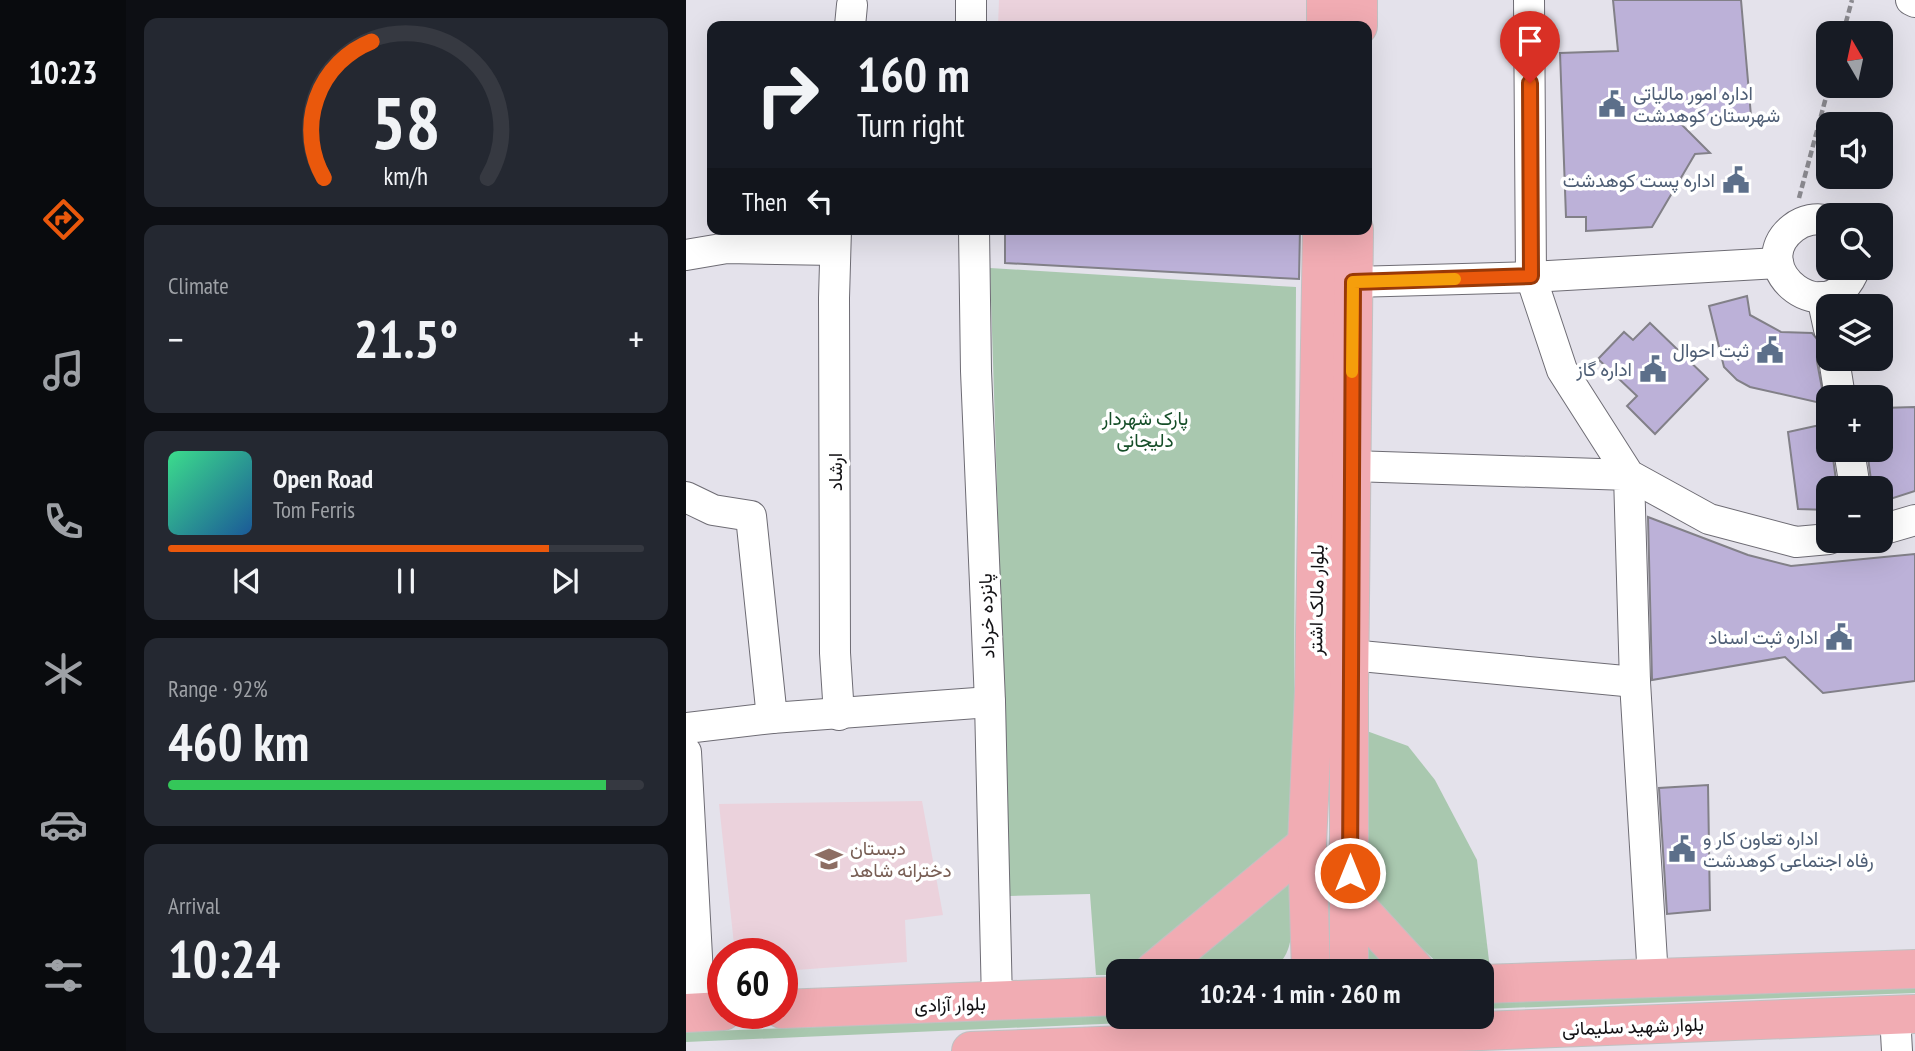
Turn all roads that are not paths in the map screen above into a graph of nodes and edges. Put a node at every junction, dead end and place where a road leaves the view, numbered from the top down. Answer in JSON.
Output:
{"nodes":[{"id":1,"x":971,"y":0,"type":"edge"},
{"id":2,"x":1326,"y":0,"type":"edge"},
{"id":3,"x":1358,"y":0,"type":"edge"},
{"id":4,"x":1529,"y":0,"type":"edge"},
{"id":5,"x":971,"y":21,"type":"edge"},
{"id":6,"x":1326,"y":21,"type":"edge"},
{"id":7,"x":1358,"y":21,"type":"edge"},
{"id":8,"x":1816,"y":220,"type":"edge"},
{"id":9,"x":974,"y":235,"type":"edge"},
{"id":10,"x":1322,"y":235,"type":"edge"},
{"id":11,"x":1354,"y":235,"type":"edge"},
{"id":12,"x":836,"y":240,"type":"edge"},
{"id":13,"x":686,"y":255,"type":"edge"},
{"id":14,"x":1778,"y":262,"type":"junction"},
{"id":15,"x":1531,"y":276,"type":"junction"},
{"id":16,"x":1848,"y":280,"type":"edge"},
{"id":17,"x":1353,"y":282,"type":"junction"},
{"id":18,"x":1834,"y":294,"type":"edge"},
{"id":19,"x":1816,"y":297,"type":"edge"},
{"id":20,"x":1352,"y":466,"type":"junction"},
{"id":21,"x":1629,"y":475,"type":"junction"},
{"id":22,"x":686,"y":497,"type":"edge"},
{"id":23,"x":1915,"y":520,"type":"edge"},
{"id":24,"x":1893,"y":526,"type":"edge"},
{"id":25,"x":1816,"y":540,"type":"edge"},
{"id":26,"x":1350,"y":655,"type":"junction"},
{"id":27,"x":1635,"y":682,"type":"junction"},
{"id":28,"x":1332,"y":692,"type":"junction"},
{"id":29,"x":990,"y":702,"type":"junction"},
{"id":30,"x":839,"y":715,"type":"junction"},
{"id":31,"x":772,"y":718,"type":"junction"},
{"id":32,"x":686,"y":728,"type":"edge"},
{"id":33,"x":686,"y":752,"type":"edge"},
{"id":34,"x":1307,"y":844,"type":"junction"},
{"id":35,"x":1350,"y":899,"type":"junction"},
{"id":36,"x":1168,"y":959,"type":"edge"},
{"id":37,"x":1311,"y":959,"type":"edge"},
{"id":38,"x":1349,"y":959,"type":"edge"},
{"id":39,"x":1405,"y":959,"type":"edge"},
{"id":40,"x":1915,"y":968,"type":"edge"},
{"id":41,"x":1653,"y":978,"type":"junction"},
{"id":42,"x":1494,"y":984,"type":"edge"},
{"id":43,"x":1106,"y":997,"type":"edge"},
{"id":44,"x":997,"y":1002,"type":"junction"},
{"id":45,"x":798,"y":1008,"type":"edge"},
{"id":46,"x":703,"y":1012,"type":"edge"},
{"id":47,"x":1902,"y":1027,"type":"edge"},
{"id":48,"x":1329,"y":1032,"type":"edge"},
{"id":49,"x":1526,"y":1040,"type":"edge"},
{"id":50,"x":1585,"y":1040,"type":"edge"},
{"id":51,"x":1435,"y":1042,"type":"edge"},
{"id":52,"x":971,"y":1051,"type":"edge"},
{"id":53,"x":993,"y":1051,"type":"edge"}],
"edges":[{"from":1,"to":5,"type":"street"},
{"from":2,"to":6,"type":"main road"},
{"from":3,"to":7,"type":"main road"},
{"from":4,"to":15,"type":"street"},
{"from":8,"to":14,"type":"street"},
{"from":9,"to":29,"type":"street","name":"پانزده خرداد"},
{"from":10,"to":28,"type":"main road","name":"بلوار مالک اشتر"},
{"from":11,"to":17,"type":"main road","name":"بلوار مالک اشتر"},
{"from":12,"to":13,"type":"street"},
{"from":12,"to":30,"type":"street","name":"ارشاد"},
{"from":14,"to":15,"type":"street"},
{"from":14,"to":19,"type":"street"},
{"from":15,"to":17,"type":"street"},
{"from":15,"to":21,"type":"street"},
{"from":16,"to":18,"type":"street"},
{"from":17,"to":20,"type":"main road","name":"بلوار مالک اشتر"},
{"from":20,"to":21,"type":"street"},
{"from":20,"to":26,"type":"main road","name":"بلوار مالک اشتر"},
{"from":21,"to":25,"type":"street"},
{"from":21,"to":27,"type":"street"},
{"from":22,"to":31,"type":"street"},
{"from":23,"to":24,"type":"street"},
{"from":26,"to":27,"type":"street"},
{"from":26,"to":28,"type":"main road","name":"بلوار مالک اشتر"},
{"from":27,"to":41,"type":"street"},
{"from":28,"to":34,"type":"main road","name":"بلوار مالک اشتر"},
{"from":28,"to":35,"type":"main road","name":"بلوار مالک اشتر"},
{"from":29,"to":30,"type":"street"},
{"from":29,"to":44,"type":"street","name":"پانزده خرداد"},
{"from":30,"to":31,"type":"street"},
{"from":31,"to":32,"type":"street"},
{"from":33,"to":46,"type":"street"},
{"from":34,"to":36,"type":"main road"},
{"from":34,"to":37,"type":"main road","name":"بلوار مالک اشتر"},
{"from":35,"to":38,"type":"main road","name":"بلوار مالک اشتر"},
{"from":35,"to":39,"type":"main road"},
{"from":40,"to":41,"type":"main road"},
{"from":41,"to":42,"type":"main road"},
{"from":43,"to":44,"type":"main road","name":"بلوار آزادی"},
{"from":44,"to":45,"type":"main road","name":"بلوار آزادی"},
{"from":47,"to":50,"type":"main road","name":"بلوار شهید سلیمانی"},
{"from":48,"to":51,"type":"main road","name":"بلوار شهید سلیمانی"},
{"from":48,"to":53,"type":"main road"},
{"from":49,"to":50,"type":"main road","name":"بلوار شهید سلیمانی"},
{"from":49,"to":51,"type":"main road","name":"بلوار شهید سلیمانی"},
{"from":52,"to":53,"type":"main road"}]}
